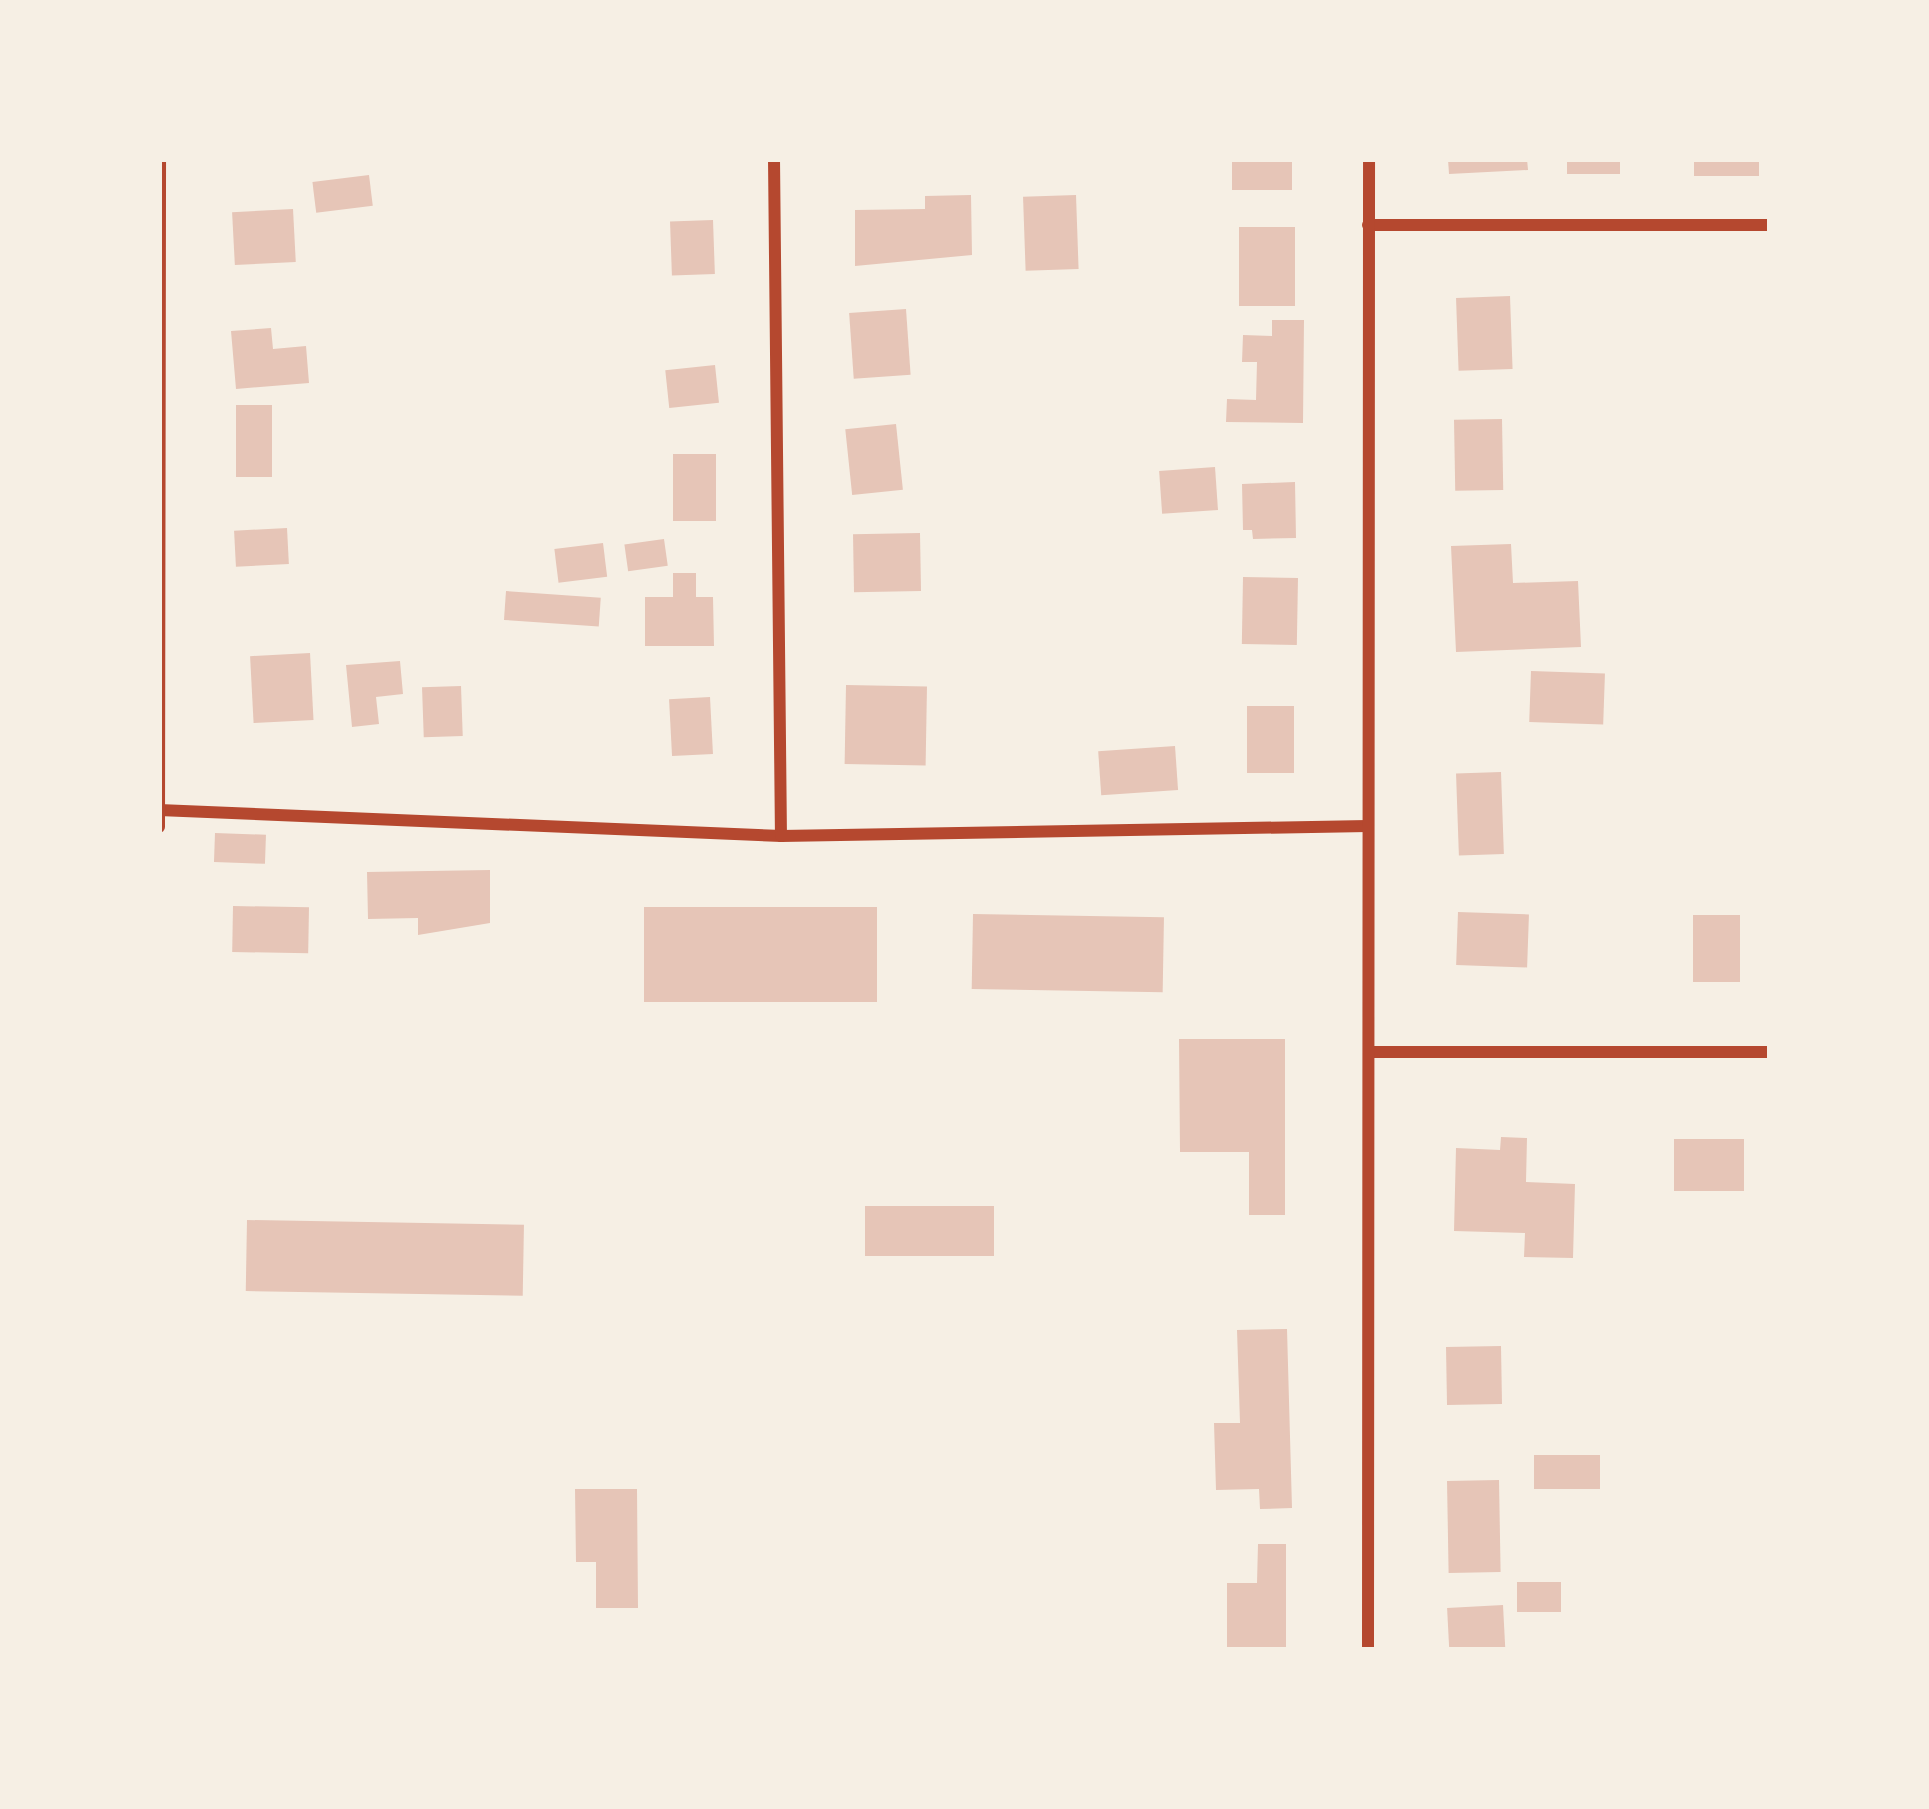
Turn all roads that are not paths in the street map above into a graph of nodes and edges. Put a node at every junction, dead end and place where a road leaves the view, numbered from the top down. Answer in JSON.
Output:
{"nodes":[{"id":1,"x":160,"y":159,"type":"edge"},
{"id":2,"x":774,"y":159,"type":"edge"},
{"id":3,"x":1369,"y":159,"type":"edge"},
{"id":4,"x":1368,"y":224,"type":"junction"},
{"id":5,"x":1770,"y":225,"type":"edge"},
{"id":6,"x":159,"y":810,"type":"edge"},
{"id":7,"x":1368,"y":826,"type":"junction"},
{"id":8,"x":159,"y":827,"type":"edge"},
{"id":9,"x":781,"y":836,"type":"junction"},
{"id":10,"x":1369,"y":1052,"type":"junction"},
{"id":11,"x":1770,"y":1052,"type":"edge"},
{"id":12,"x":1368,"y":1650,"type":"edge"}],
"edges":[{"from":1,"to":6,"type":"street"},
{"from":2,"to":9,"type":"street"},
{"from":3,"to":4,"type":"street"},
{"from":4,"to":5,"type":"street"},
{"from":4,"to":7,"type":"street"},
{"from":6,"to":8,"type":"street"},
{"from":6,"to":9,"type":"street"},
{"from":7,"to":9,"type":"street"},
{"from":7,"to":10,"type":"street"},
{"from":10,"to":11,"type":"street"},
{"from":10,"to":12,"type":"street"}]}
